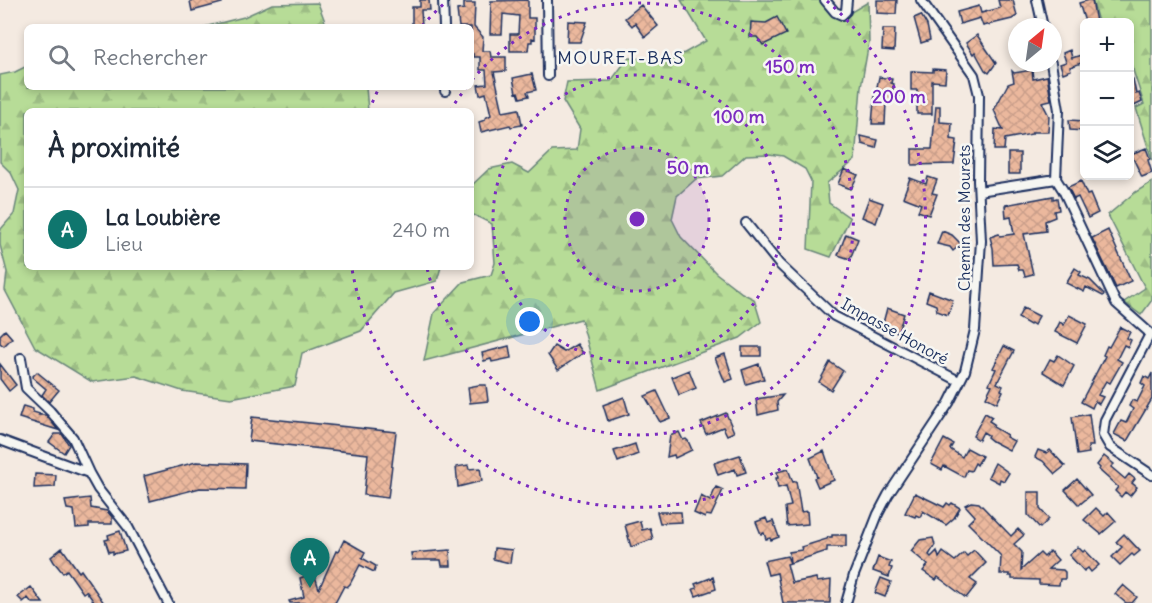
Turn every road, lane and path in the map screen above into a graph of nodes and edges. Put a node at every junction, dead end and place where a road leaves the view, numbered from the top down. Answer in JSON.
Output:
{"nodes":[{"id":1,"x":443,"y":0,"type":"edge"},
{"id":2,"x":547,"y":0,"type":"edge"},
{"id":3,"x":825,"y":0,"type":"edge"},
{"id":4,"x":847,"y":0,"type":"edge"},
{"id":5,"x":921,"y":0,"type":"edge"},
{"id":6,"x":1037,"y":0,"type":"edge"},
{"id":7,"x":1041,"y":18,"type":"edge"},
{"id":8,"x":444,"y":24,"type":"edge"},
{"id":9,"x":1053,"y":72,"type":"edge"},
{"id":10,"x":548,"y":76,"type":"dead end"},
{"id":11,"x":1056,"y":179,"type":"junction"},
{"id":12,"x":979,"y":191,"type":"junction"},
{"id":13,"x":746,"y":223,"type":"dead end"},
{"id":14,"x":1151,"y":335,"type":"edge"},
{"id":15,"x":21,"y":358,"type":"dead end"},
{"id":16,"x":959,"y":381,"type":"junction"},
{"id":17,"x":0,"y":440,"type":"edge"},
{"id":18,"x":89,"y":473,"type":"junction"},
{"id":19,"x":1152,"y":475,"type":"edge"},
{"id":20,"x":168,"y":603,"type":"edge"},
{"id":21,"x":846,"y":603,"type":"edge"}],
"edges":[{"from":1,"to":8,"type":"street"},
{"from":2,"to":10,"type":"street"},
{"from":3,"to":4,"type":"street"},
{"from":5,"to":12,"type":"street","name":"Chemin des Mourets"},
{"from":6,"to":7,"type":"street"},
{"from":9,"to":11,"type":"street"},
{"from":11,"to":12,"type":"street"},
{"from":11,"to":14,"type":"street"},
{"from":12,"to":16,"type":"street","name":"Chemin des Mourets"},
{"from":13,"to":16,"type":"street","name":"Impasse Honoré"},
{"from":14,"to":19,"type":"street"},
{"from":15,"to":18,"type":"street"},
{"from":16,"to":21,"type":"street","name":"Chemin des Mourets"},
{"from":17,"to":18,"type":"street"},
{"from":18,"to":20,"type":"street"}]}
